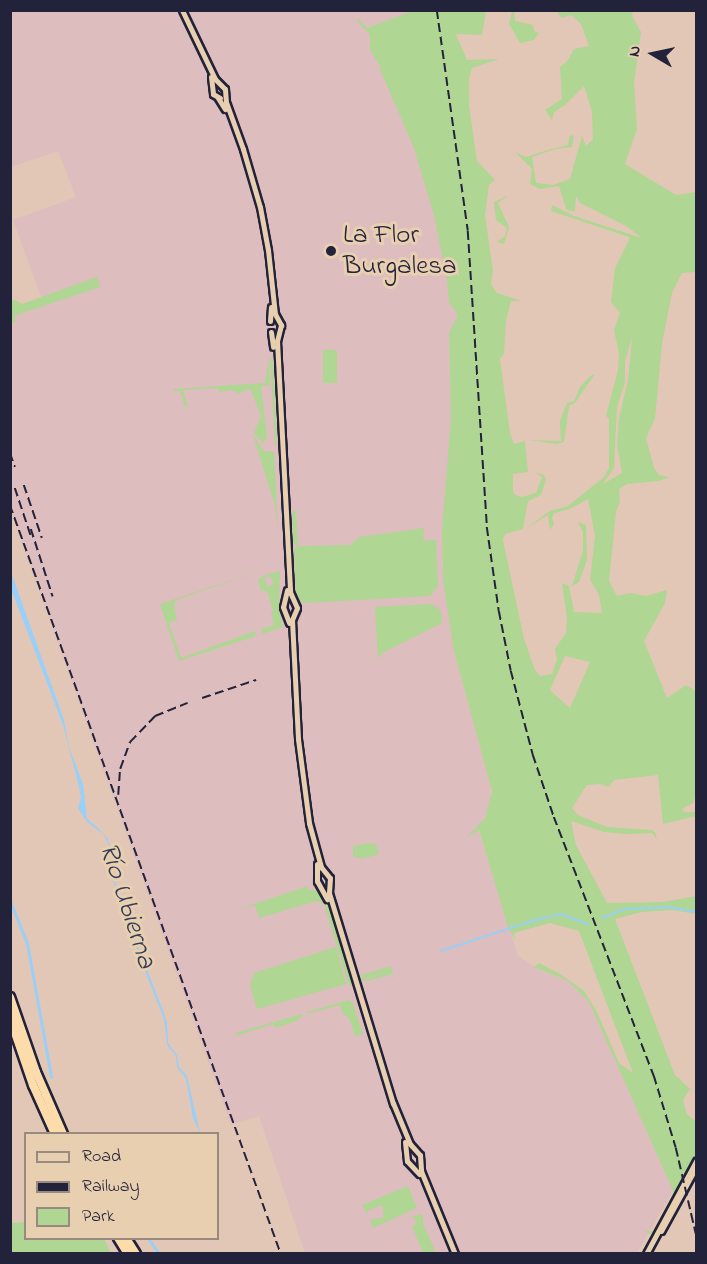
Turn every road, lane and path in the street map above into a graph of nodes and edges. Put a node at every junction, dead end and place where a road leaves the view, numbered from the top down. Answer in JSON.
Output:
{"nodes":[{"id":1,"x":180,"y":10,"type":"edge"},
{"id":2,"x":221,"y":86,"type":"junction"},
{"id":3,"x":214,"y":88,"type":"junction"},
{"id":4,"x":225,"y":95,"type":"junction"},
{"id":5,"x":218,"y":98,"type":"junction"},
{"id":6,"x":270,"y":321,"type":"junction"},
{"id":7,"x":278,"y":321,"type":"junction"},
{"id":8,"x":278,"y":331,"type":"junction"},
{"id":9,"x":271,"y":332,"type":"junction"},
{"id":10,"x":286,"y":602,"type":"junction"},
{"id":11,"x":293,"y":602,"type":"junction"},
{"id":12,"x":290,"y":613,"type":"junction"},
{"id":13,"x":327,"y":874,"type":"junction"},
{"id":14,"x":318,"y":876,"type":"junction"},
{"id":15,"x":329,"y":883,"type":"junction"},
{"id":16,"x":322,"y":886,"type":"junction"},
{"id":17,"x":10,"y":998,"type":"edge"},
{"id":18,"x":10,"y":1018,"type":"edge"},
{"id":19,"x":54,"y":1132,"type":"edge"},
{"id":20,"x":62,"y":1132,"type":"edge"},
{"id":21,"x":411,"y":1152,"type":"junction"},
{"id":22,"x":696,"y":1161,"type":"edge"},
{"id":23,"x":419,"y":1162,"type":"junction"},
{"id":24,"x":413,"y":1165,"type":"junction"},
{"id":25,"x":696,"y":1167,"type":"edge"},
{"id":26,"x":119,"y":1240,"type":"edge"},
{"id":27,"x":127,"y":1240,"type":"edge"},
{"id":28,"x":128,"y":1254,"type":"edge"},
{"id":29,"x":136,"y":1254,"type":"edge"},
{"id":30,"x":453,"y":1254,"type":"edge"},
{"id":31,"x":648,"y":1254,"type":"edge"}],
"edges":[{"from":1,"to":2,"type":"main road"},
{"from":1,"to":3,"type":"main road"},
{"from":2,"to":3,"type":"main road"},
{"from":2,"to":4,"type":"main road"},
{"from":3,"to":5,"type":"main road"},
{"from":4,"to":5,"type":"main road"},
{"from":4,"to":7,"type":"main road"},
{"from":5,"to":6,"type":"main road"},
{"from":6,"to":7,"type":"main road"},
{"from":6,"to":9,"type":"main road"},
{"from":7,"to":8,"type":"main road"},
{"from":8,"to":9,"type":"main road"},
{"from":8,"to":11,"type":"main road"},
{"from":9,"to":10,"type":"main road"},
{"from":10,"to":11,"type":"main road"},
{"from":10,"to":12,"type":"main road"},
{"from":11,"to":12,"type":"main road"},
{"from":12,"to":13,"type":"main road"},
{"from":12,"to":14,"type":"main road"},
{"from":13,"to":14,"type":"main road"},
{"from":13,"to":15,"type":"main road"},
{"from":14,"to":16,"type":"main road"},
{"from":15,"to":16,"type":"main road"},
{"from":15,"to":21,"type":"main road"},
{"from":16,"to":21,"type":"main road"},
{"from":17,"to":20,"type":"highway"},
{"from":18,"to":19,"type":"highway"},
{"from":21,"to":23,"type":"main road"},
{"from":21,"to":24,"type":"main road"},
{"from":22,"to":31,"type":"main road"},
{"from":23,"to":24,"type":"main road"},
{"from":23,"to":30,"type":"main road"},
{"from":24,"to":30,"type":"main road"},
{"from":25,"to":31,"type":"main road"},
{"from":26,"to":28,"type":"highway"},
{"from":27,"to":29,"type":"highway"}]}
